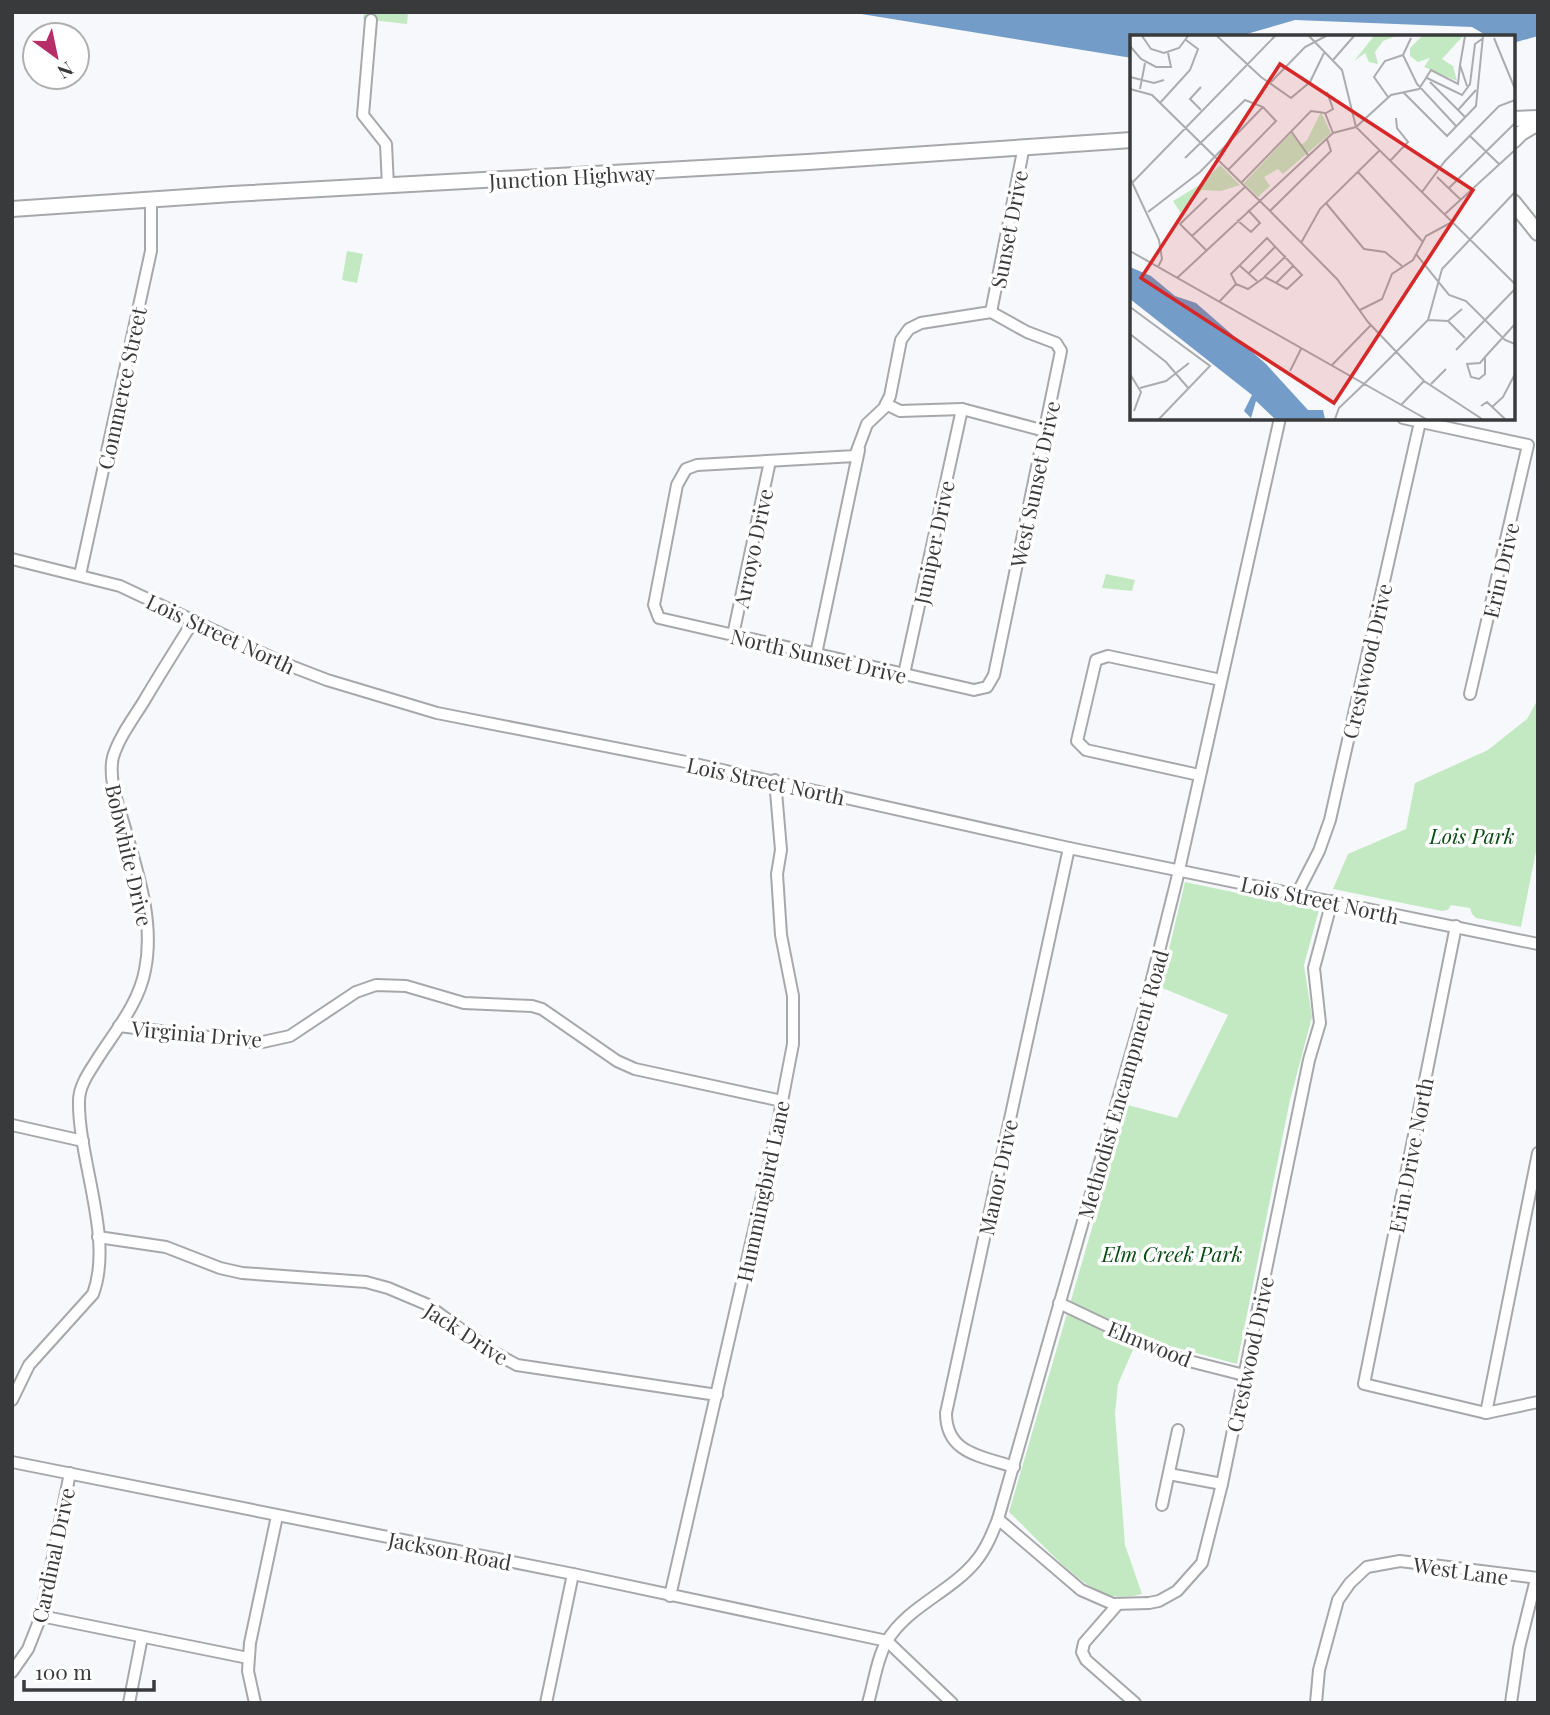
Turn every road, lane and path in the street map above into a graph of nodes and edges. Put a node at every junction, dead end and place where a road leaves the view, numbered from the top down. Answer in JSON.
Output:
{"nodes":[{"id":1,"x":371,"y":20,"type":"dead end"},
{"id":2,"x":1515,"y":119,"type":"edge"},
{"id":3,"x":1538,"y":120,"type":"edge"},
{"id":4,"x":1515,"y":139,"type":"edge"},
{"id":5,"x":1130,"y":140,"type":"edge"},
{"id":6,"x":1024,"y":146,"type":"junction"},
{"id":7,"x":388,"y":186,"type":"junction"},
{"id":8,"x":151,"y":199,"type":"junction"},
{"id":9,"x":1516,"y":204,"type":"edge"},
{"id":10,"x":12,"y":209,"type":"edge"},
{"id":11,"x":1538,"y":233,"type":"edge"},
{"id":12,"x":991,"y":312,"type":"junction"},
{"id":13,"x":887,"y":404,"type":"junction"},
{"id":14,"x":962,"y":409,"type":"junction"},
{"id":15,"x":1280,"y":420,"type":"edge"},
{"id":16,"x":1412,"y":420,"type":"edge"},
{"id":17,"x":1420,"y":422,"type":"junction"},
{"id":18,"x":1045,"y":431,"type":"junction"},
{"id":19,"x":859,"y":447,"type":"junction"},
{"id":20,"x":770,"y":461,"type":"junction"},
{"id":21,"x":12,"y":559,"type":"edge"},
{"id":22,"x":80,"y":575,"type":"junction"},
{"id":23,"x":194,"y":620,"type":"junction"},
{"id":24,"x":733,"y":635,"type":"junction"},
{"id":25,"x":816,"y":654,"type":"junction"},
{"id":26,"x":904,"y":674,"type":"junction"},
{"id":27,"x":1221,"y":680,"type":"junction"},
{"id":28,"x":980,"y":690,"type":"joint"},
{"id":29,"x":1471,"y":694,"type":"dead end"},
{"id":30,"x":1199,"y":775,"type":"junction"},
{"id":31,"x":775,"y":780,"type":"junction"},
{"id":32,"x":1069,"y":848,"type":"junction"},
{"id":33,"x":1179,"y":870,"type":"junction"},
{"id":34,"x":1297,"y":894,"type":"junction"},
{"id":35,"x":1332,"y":901,"type":"junction"},
{"id":36,"x":1456,"y":926,"type":"junction"},
{"id":37,"x":1538,"y":944,"type":"edge"},
{"id":38,"x":118,"y":1026,"type":"junction"},
{"id":39,"x":782,"y":1101,"type":"junction"},
{"id":40,"x":12,"y":1125,"type":"edge"},
{"id":41,"x":83,"y":1141,"type":"junction"},
{"id":42,"x":1538,"y":1153,"type":"edge"},
{"id":43,"x":98,"y":1237,"type":"junction"},
{"id":44,"x":1059,"y":1303,"type":"junction"},
{"id":45,"x":1244,"y":1375,"type":"junction"},
{"id":46,"x":717,"y":1395,"type":"junction"},
{"id":47,"x":12,"y":1400,"type":"edge"},
{"id":48,"x":1538,"y":1402,"type":"edge"},
{"id":49,"x":1486,"y":1413,"type":"junction"},
{"id":50,"x":1178,"y":1430,"type":"dead end"},
{"id":51,"x":12,"y":1462,"type":"edge"},
{"id":52,"x":1014,"y":1467,"type":"junction"},
{"id":53,"x":70,"y":1473,"type":"junction"},
{"id":54,"x":1169,"y":1474,"type":"junction"},
{"id":55,"x":1222,"y":1484,"type":"junction"},
{"id":56,"x":1162,"y":1505,"type":"dead end"},
{"id":57,"x":276,"y":1516,"type":"junction"},
{"id":58,"x":999,"y":1518,"type":"junction"},
{"id":59,"x":573,"y":1574,"type":"junction"},
{"id":60,"x":1537,"y":1579,"type":"edge"},
{"id":61,"x":670,"y":1596,"type":"junction"},
{"id":62,"x":1118,"y":1604,"type":"junction"},
{"id":63,"x":41,"y":1616,"type":"junction"},
{"id":64,"x":142,"y":1637,"type":"junction"},
{"id":65,"x":887,"y":1641,"type":"junction"},
{"id":66,"x":248,"y":1658,"type":"junction"},
{"id":67,"x":12,"y":1672,"type":"edge"},
{"id":68,"x":130,"y":1703,"type":"edge"},
{"id":69,"x":255,"y":1703,"type":"edge"},
{"id":70,"x":546,"y":1703,"type":"edge"},
{"id":71,"x":868,"y":1703,"type":"edge"},
{"id":72,"x":952,"y":1703,"type":"edge"},
{"id":73,"x":1135,"y":1703,"type":"edge"},
{"id":74,"x":1316,"y":1703,"type":"edge"},
{"id":75,"x":1511,"y":1703,"type":"edge"}],
"edges":[{"from":1,"to":7,"type":"street"},
{"from":2,"to":3,"type":"main road"},
{"from":3,"to":4,"type":"main road"},
{"from":5,"to":6,"type":"main road","name":"Junction Highway"},
{"from":6,"to":7,"type":"main road","name":"Junction Highway"},
{"from":6,"to":12,"type":"street","name":"Sunset Drive"},
{"from":7,"to":8,"type":"main road","name":"Junction Highway"},
{"from":8,"to":10,"type":"main road","name":"Junction Highway"},
{"from":8,"to":22,"type":"street","name":"Commerce Street"},
{"from":9,"to":11,"type":"main road"},
{"from":12,"to":13,"type":"street"},
{"from":12,"to":18,"type":"street","name":"West Sunset Drive"},
{"from":13,"to":14,"type":"street"},
{"from":13,"to":19,"type":"street"},
{"from":14,"to":18,"type":"street"},
{"from":14,"to":26,"type":"street","name":"Juniper Drive"},
{"from":15,"to":27,"type":"street","name":"Methodist Encampment Road"},
{"from":16,"to":17,"type":"street"},
{"from":17,"to":29,"type":"street","name":"Erin Drive"},
{"from":17,"to":34,"type":"street","name":"Crestwood Drive"},
{"from":18,"to":28,"type":"street","name":"West Sunset Drive"},
{"from":19,"to":20,"type":"street"},
{"from":19,"to":25,"type":"street"},
{"from":20,"to":24,"type":"street","name":"Arroyo Drive"},
{"from":20,"to":24,"type":"street","name":"North Sunset Drive"},
{"from":21,"to":22,"type":"street","name":"Lois Street North"},
{"from":22,"to":23,"type":"street","name":"Lois Street North"},
{"from":23,"to":31,"type":"street","name":"Lois Street North"},
{"from":23,"to":38,"type":"street","name":"Bobwhite Drive"},
{"from":24,"to":25,"type":"street","name":"North Sunset Drive"},
{"from":25,"to":26,"type":"street","name":"North Sunset Drive"},
{"from":26,"to":28,"type":"street","name":"North Sunset Drive"},
{"from":27,"to":30,"type":"street","name":"Methodist Encampment Road"},
{"from":27,"to":30,"type":"street"},
{"from":30,"to":33,"type":"street","name":"Methodist Encampment Road"},
{"from":31,"to":32,"type":"street","name":"Lois Street North"},
{"from":31,"to":39,"type":"street","name":"Hummingbird Lane"},
{"from":32,"to":33,"type":"street","name":"Lois Street North"},
{"from":32,"to":52,"type":"street","name":"Manor Drive"},
{"from":33,"to":34,"type":"street","name":"Lois Street North"},
{"from":33,"to":44,"type":"street","name":"Methodist Encampment Road"},
{"from":34,"to":35,"type":"street","name":"Lois Street North"},
{"from":35,"to":36,"type":"street","name":"Lois Street North"},
{"from":35,"to":45,"type":"street","name":"Crestwood Drive"},
{"from":36,"to":37,"type":"street","name":"Lois Street North"},
{"from":36,"to":49,"type":"street","name":"Erin Drive North"},
{"from":38,"to":39,"type":"street","name":"Virginia Drive"},
{"from":38,"to":41,"type":"street","name":"Bobwhite Drive"},
{"from":39,"to":46,"type":"street","name":"Hummingbird Lane"},
{"from":40,"to":41,"type":"street"},
{"from":41,"to":43,"type":"street","name":"Bobwhite Drive"},
{"from":42,"to":49,"type":"street"},
{"from":43,"to":46,"type":"street","name":"Jack Drive"},
{"from":43,"to":47,"type":"street","name":"Bobwhite Drive"},
{"from":44,"to":45,"type":"street","name":"Elmwood"},
{"from":44,"to":52,"type":"street","name":"Methodist Encampment Road"},
{"from":45,"to":55,"type":"street","name":"Crestwood Drive"},
{"from":46,"to":61,"type":"street","name":"Hummingbird Lane"},
{"from":48,"to":49,"type":"street"},
{"from":50,"to":54,"type":"street"},
{"from":51,"to":53,"type":"street","name":"Jackson Road"},
{"from":52,"to":58,"type":"street","name":"Methodist Encampment Road"},
{"from":53,"to":57,"type":"street","name":"Jackson Road"},
{"from":53,"to":63,"type":"street","name":"Cardinal Drive"},
{"from":54,"to":55,"type":"street"},
{"from":54,"to":56,"type":"street"},
{"from":55,"to":62,"type":"street","name":"Crestwood Drive"},
{"from":57,"to":59,"type":"street","name":"Jackson Road"},
{"from":57,"to":66,"type":"street"},
{"from":58,"to":62,"type":"street","name":"Crestwood Drive"},
{"from":58,"to":65,"type":"street","name":"Methodist Encampment Road"},
{"from":59,"to":61,"type":"street","name":"Jackson Road"},
{"from":59,"to":70,"type":"street"},
{"from":60,"to":74,"type":"street","name":"West Lane"},
{"from":60,"to":75,"type":"street"},
{"from":61,"to":65,"type":"street","name":"Jackson Road"},
{"from":62,"to":73,"type":"street"},
{"from":63,"to":64,"type":"street"},
{"from":63,"to":67,"type":"street","name":"Cardinal Drive"},
{"from":64,"to":66,"type":"street"},
{"from":64,"to":68,"type":"street"},
{"from":65,"to":71,"type":"street","name":"Methodist Encampment Road"},
{"from":65,"to":72,"type":"street"},
{"from":66,"to":69,"type":"street"}]}
